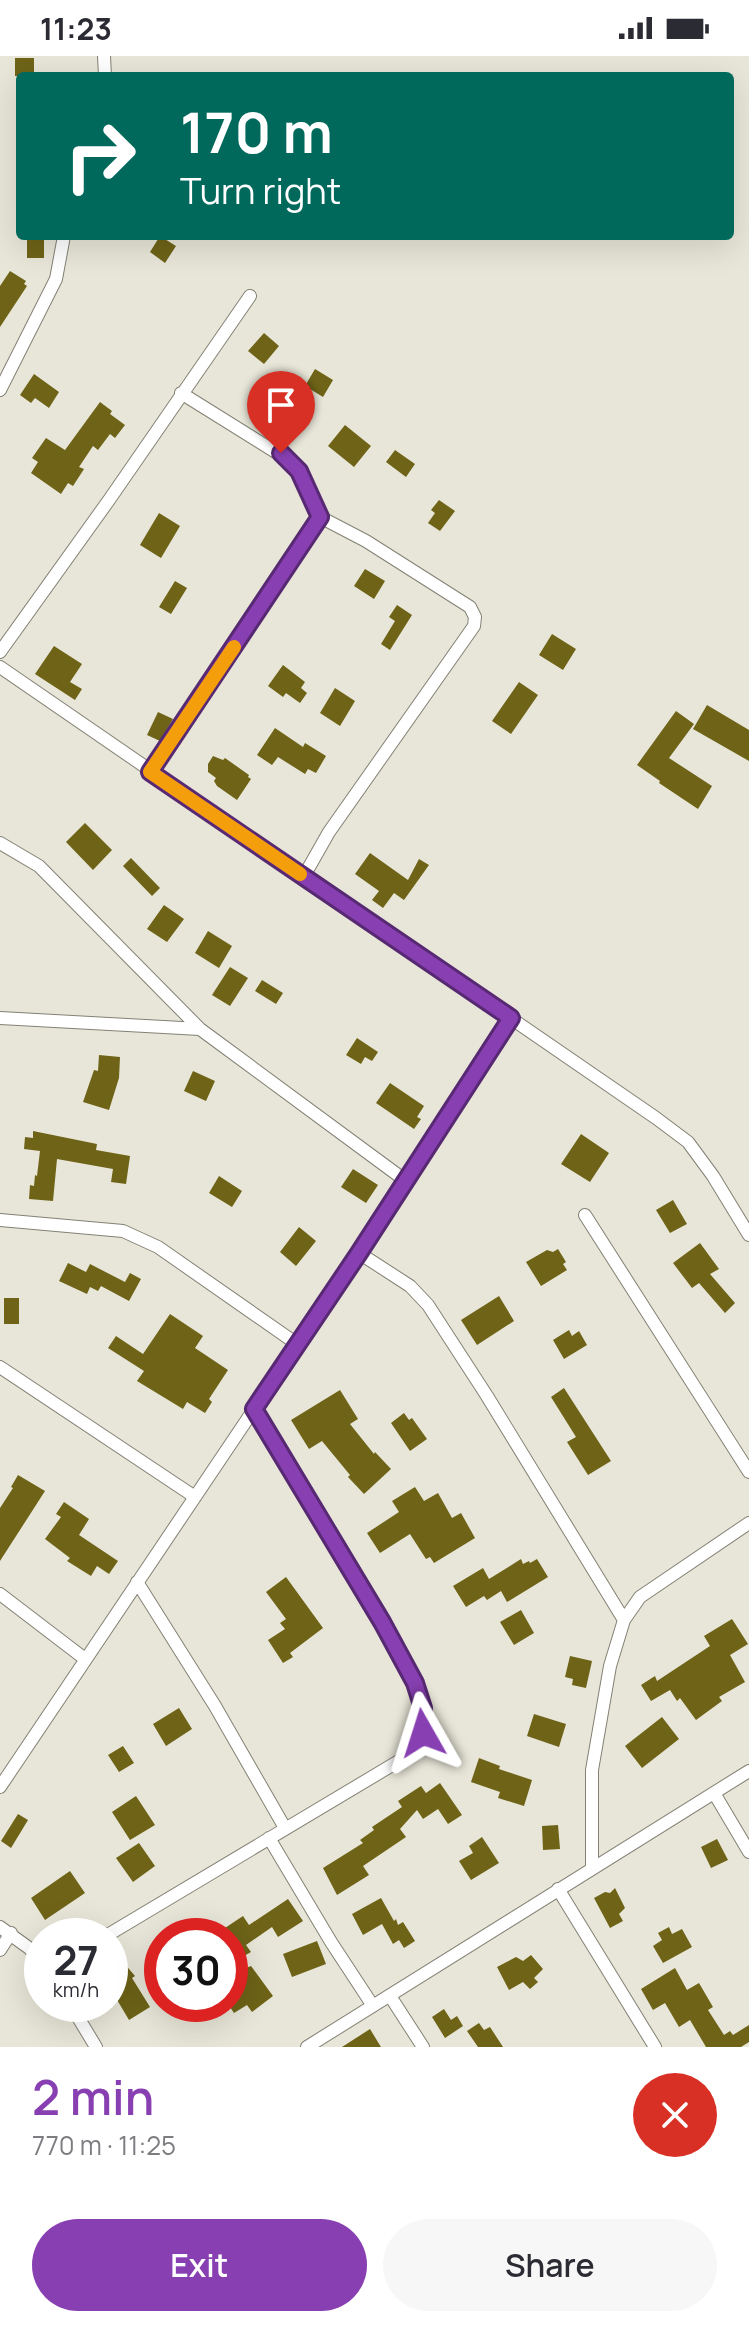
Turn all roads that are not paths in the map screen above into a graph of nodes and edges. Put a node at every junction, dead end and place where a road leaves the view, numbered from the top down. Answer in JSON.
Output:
{"nodes":[{"id":1,"x":63,"y":240,"type":"edge"},
{"id":2,"x":250,"y":296,"type":"dead end"},
{"id":3,"x":0,"y":390,"type":"edge"},
{"id":4,"x":181,"y":393,"type":"junction"},
{"id":5,"x":320,"y":517,"type":"junction"},
{"id":6,"x":0,"y":652,"type":"edge"},
{"id":7,"x":0,"y":667,"type":"edge"},
{"id":8,"x":150,"y":772,"type":"junction"},
{"id":9,"x":0,"y":843,"type":"edge"},
{"id":10,"x":304,"y":876,"type":"junction"},
{"id":11,"x":0,"y":1018,"type":"edge"},
{"id":12,"x":511,"y":1018,"type":"junction"},
{"id":13,"x":200,"y":1029,"type":"junction"},
{"id":14,"x":406,"y":1181,"type":"junction"},
{"id":15,"x":585,"y":1215,"type":"dead end"},
{"id":16,"x":0,"y":1220,"type":"edge"},
{"id":17,"x":749,"y":1235,"type":"edge"},
{"id":18,"x":359,"y":1253,"type":"junction"},
{"id":19,"x":297,"y":1344,"type":"junction"},
{"id":20,"x":0,"y":1367,"type":"edge"},
{"id":21,"x":254,"y":1409,"type":"junction"},
{"id":22,"x":749,"y":1472,"type":"edge"},
{"id":23,"x":195,"y":1497,"type":"junction"},
{"id":24,"x":749,"y":1523,"type":"edge"},
{"id":25,"x":137,"y":1582,"type":"junction"},
{"id":26,"x":0,"y":1594,"type":"edge"},
{"id":27,"x":624,"y":1620,"type":"junction"},
{"id":28,"x":85,"y":1659,"type":"junction"},
{"id":29,"x":749,"y":1771,"type":"edge"},
{"id":30,"x":0,"y":1787,"type":"edge"},
{"id":31,"x":714,"y":1793,"type":"junction"},
{"id":32,"x":285,"y":1828,"type":"junction"},
{"id":33,"x":269,"y":1838,"type":"junction"},
{"id":34,"x":749,"y":1852,"type":"edge"},
{"id":35,"x":592,"y":1869,"type":"junction"},
{"id":36,"x":558,"y":1889,"type":"junction"},
{"id":37,"x":128,"y":1923,"type":"edge"},
{"id":38,"x":6,"y":1930,"type":"edge"},
{"id":39,"x":24,"y":1944,"type":"edge"},
{"id":40,"x":0,"y":1950,"type":"edge"},
{"id":41,"x":390,"y":1996,"type":"junction"},
{"id":42,"x":373,"y":2006,"type":"junction"},
{"id":43,"x":81,"y":2022,"type":"edge"},
{"id":44,"x":96,"y":2047,"type":"edge"},
{"id":45,"x":307,"y":2047,"type":"edge"},
{"id":46,"x":423,"y":2047,"type":"edge"},
{"id":47,"x":655,"y":2047,"type":"edge"}],
"edges":[{"from":1,"to":3,"type":"street"},
{"from":2,"to":4,"type":"street"},
{"from":4,"to":5,"type":"street"},
{"from":4,"to":6,"type":"street"},
{"from":5,"to":8,"type":"street"},
{"from":5,"to":10,"type":"street"},
{"from":7,"to":8,"type":"street"},
{"from":8,"to":10,"type":"street"},
{"from":9,"to":13,"type":"street"},
{"from":10,"to":12,"type":"street"},
{"from":11,"to":13,"type":"street"},
{"from":12,"to":14,"type":"street"},
{"from":12,"to":17,"type":"street"},
{"from":13,"to":14,"type":"street"},
{"from":14,"to":18,"type":"street"},
{"from":15,"to":22,"type":"street"},
{"from":16,"to":19,"type":"street"},
{"from":18,"to":19,"type":"street"},
{"from":18,"to":27,"type":"street"},
{"from":19,"to":21,"type":"street"},
{"from":20,"to":23,"type":"street"},
{"from":21,"to":23,"type":"street"},
{"from":21,"to":32,"type":"street"},
{"from":23,"to":25,"type":"street"},
{"from":24,"to":27,"type":"street"},
{"from":25,"to":28,"type":"street"},
{"from":25,"to":32,"type":"street"},
{"from":26,"to":28,"type":"street"},
{"from":27,"to":35,"type":"street"},
{"from":28,"to":30,"type":"street"},
{"from":29,"to":31,"type":"street"},
{"from":31,"to":34,"type":"street"},
{"from":31,"to":35,"type":"street"},
{"from":32,"to":33,"type":"street"},
{"from":33,"to":37,"type":"street"},
{"from":33,"to":42,"type":"street"},
{"from":35,"to":36,"type":"street"},
{"from":36,"to":41,"type":"street"},
{"from":36,"to":47,"type":"street"},
{"from":38,"to":39,"type":"street"},
{"from":38,"to":40,"type":"street"},
{"from":41,"to":42,"type":"street"},
{"from":41,"to":46,"type":"street"},
{"from":42,"to":45,"type":"street"},
{"from":43,"to":44,"type":"street"}]}
